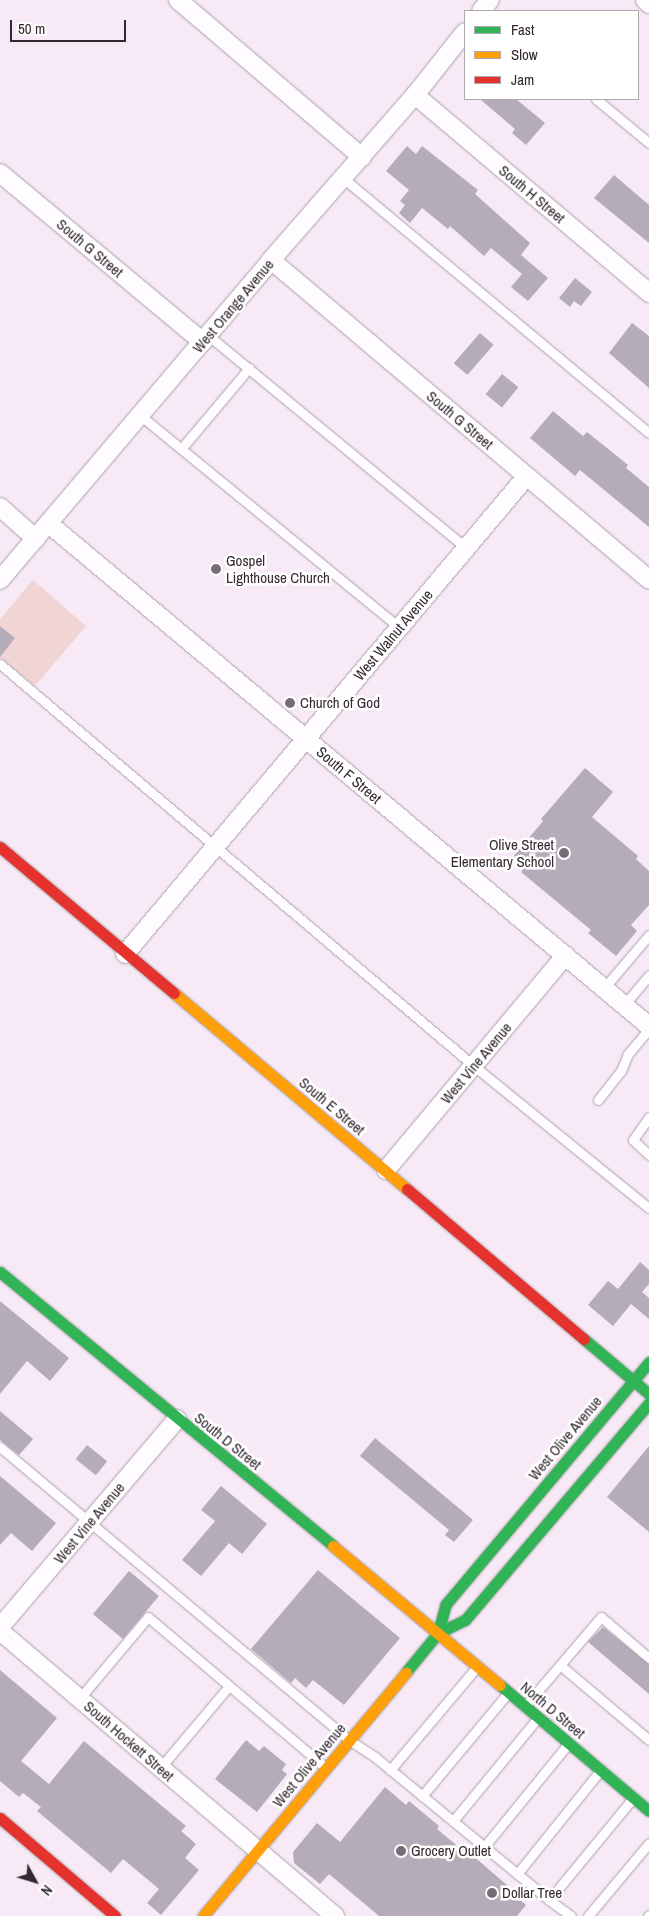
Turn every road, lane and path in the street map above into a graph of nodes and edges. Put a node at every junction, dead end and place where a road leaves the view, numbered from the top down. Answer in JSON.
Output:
{"nodes":[{"id":1,"x":178,"y":0,"type":"edge"},
{"id":2,"x":645,"y":0,"type":"edge"},
{"id":3,"x":649,"y":4,"type":"edge"},
{"id":4,"x":464,"y":33,"type":"edge"},
{"id":5,"x":415,"y":95,"type":"junction"},
{"id":6,"x":597,"y":100,"type":"edge"},
{"id":7,"x":649,"y":143,"type":"edge"},
{"id":8,"x":362,"y":157,"type":"junction"},
{"id":9,"x":0,"y":173,"type":"edge"},
{"id":10,"x":343,"y":178,"type":"junction"},
{"id":11,"x":271,"y":260,"type":"junction"},
{"id":12,"x":649,"y":293,"type":"edge"},
{"id":13,"x":206,"y":339,"type":"junction"},
{"id":14,"x":249,"y":368,"type":"junction"},
{"id":15,"x":140,"y":416,"type":"junction"},
{"id":16,"x":649,"y":433,"type":"edge"},
{"id":17,"x":181,"y":449,"type":"junction"},
{"id":18,"x":526,"y":477,"type":"junction"},
{"id":19,"x":0,"y":507,"type":"edge"},
{"id":20,"x":48,"y":523,"type":"junction"},
{"id":21,"x":36,"y":539,"type":"junction"},
{"id":22,"x":466,"y":548,"type":"junction"},
{"id":23,"x":649,"y":579,"type":"edge"},
{"id":24,"x":0,"y":580,"type":"edge"},
{"id":25,"x":399,"y":627,"type":"junction"},
{"id":26,"x":0,"y":664,"type":"edge"},
{"id":27,"x":305,"y":739,"type":"junction"},
{"id":28,"x":215,"y":846,"type":"junction"},
{"id":29,"x":0,"y":848,"type":"edge"},
{"id":30,"x":649,"y":935,"type":"edge"},
{"id":31,"x":125,"y":954,"type":"junction"},
{"id":32,"x":566,"y":955,"type":"junction"},
{"id":33,"x":649,"y":975,"type":"edge"},
{"id":34,"x":604,"y":988,"type":"junction"},
{"id":35,"x":624,"y":1005,"type":"junction"},
{"id":36,"x":649,"y":1027,"type":"edge"},
{"id":37,"x":474,"y":1066,"type":"junction"},
{"id":38,"x":598,"y":1100,"type":"dead end"},
{"id":39,"x":649,"y":1117,"type":"edge"},
{"id":40,"x":649,"y":1155,"type":"edge"},
{"id":41,"x":386,"y":1170,"type":"junction"},
{"id":42,"x":649,"y":1208,"type":"edge"},
{"id":43,"x":0,"y":1272,"type":"edge"},
{"id":44,"x":649,"y":1362,"type":"edge"},
{"id":45,"x":632,"y":1381,"type":"junction"},
{"id":46,"x":646,"y":1392,"type":"edge"},
{"id":47,"x":649,"y":1403,"type":"edge"},
{"id":48,"x":178,"y":1419,"type":"junction"},
{"id":49,"x":0,"y":1447,"type":"edge"},
{"id":50,"x":90,"y":1522,"type":"junction"},
{"id":51,"x":0,"y":1627,"type":"edge"},
{"id":52,"x":0,"y":1631,"type":"edge"},
{"id":53,"x":438,"y":1633,"type":"junction"},
{"id":54,"x":649,"y":1658,"type":"edge"},
{"id":55,"x":560,"y":1665,"type":"junction"},
{"id":56,"x":477,"y":1666,"type":"junction"},
{"id":57,"x":229,"y":1686,"type":"junction"},
{"id":58,"x":508,"y":1692,"type":"junction"},
{"id":59,"x":79,"y":1699,"type":"junction"},
{"id":60,"x":525,"y":1706,"type":"junction"},
{"id":61,"x":538,"y":1718,"type":"junction"},
{"id":62,"x":349,"y":1740,"type":"junction"},
{"id":63,"x":649,"y":1740,"type":"edge"},
{"id":64,"x":569,"y":1743,"type":"junction"},
{"id":65,"x":326,"y":1767,"type":"junction"},
{"id":66,"x":160,"y":1768,"type":"junction"},
{"id":67,"x":390,"y":1770,"type":"junction"},
{"id":68,"x":601,"y":1770,"type":"junction"},
{"id":69,"x":422,"y":1796,"type":"junction"},
{"id":70,"x":633,"y":1798,"type":"junction"},
{"id":71,"x":649,"y":1811,"type":"edge"},
{"id":72,"x":0,"y":1818,"type":"edge"},
{"id":73,"x":453,"y":1821,"type":"junction"},
{"id":74,"x":649,"y":1843,"type":"edge"},
{"id":75,"x":484,"y":1847,"type":"junction"},
{"id":76,"x":257,"y":1851,"type":"junction"},
{"id":77,"x":517,"y":1874,"type":"junction"},
{"id":78,"x":549,"y":1900,"type":"junction"},
{"id":79,"x":328,"y":1914,"type":"edge"},
{"id":80,"x":115,"y":1916,"type":"edge"},
{"id":81,"x":203,"y":1916,"type":"edge"},
{"id":82,"x":571,"y":1916,"type":"edge"},
{"id":83,"x":588,"y":1916,"type":"edge"}],
"edges":[{"from":1,"to":8,"type":"street"},
{"from":2,"to":3,"type":"street"},
{"from":4,"to":5,"type":"street","name":"West Orange Avenue"},
{"from":5,"to":8,"type":"street","name":"West Orange Avenue"},
{"from":5,"to":12,"type":"street","name":"South H Street"},
{"from":6,"to":7,"type":"lane"},
{"from":8,"to":10,"type":"street","name":"West Orange Avenue"},
{"from":9,"to":13,"type":"street","name":"South G Street"},
{"from":10,"to":11,"type":"street","name":"West Orange Avenue"},
{"from":10,"to":16,"type":"lane"},
{"from":11,"to":13,"type":"street","name":"West Orange Avenue"},
{"from":11,"to":18,"type":"street","name":"South G Street"},
{"from":13,"to":14,"type":"lane"},
{"from":13,"to":15,"type":"street","name":"West Orange Avenue"},
{"from":14,"to":17,"type":"lane"},
{"from":14,"to":22,"type":"lane"},
{"from":15,"to":17,"type":"lane"},
{"from":15,"to":20,"type":"street","name":"West Orange Avenue"},
{"from":17,"to":25,"type":"lane"},
{"from":18,"to":22,"type":"street","name":"West Walnut Avenue"},
{"from":18,"to":23,"type":"street","name":"South G Street"},
{"from":19,"to":21,"type":"street"},
{"from":20,"to":21,"type":"street","name":"West Orange Avenue"},
{"from":20,"to":27,"type":"street","name":"South F Street"},
{"from":21,"to":24,"type":"street","name":"West Orange Avenue"},
{"from":22,"to":25,"type":"street","name":"West Walnut Avenue"},
{"from":25,"to":27,"type":"street","name":"West Walnut Avenue"},
{"from":26,"to":28,"type":"lane"},
{"from":27,"to":28,"type":"street","name":"West Walnut Avenue"},
{"from":27,"to":32,"type":"street","name":"South F Street"},
{"from":28,"to":31,"type":"street","name":"West Walnut Avenue"},
{"from":28,"to":37,"type":"lane"},
{"from":29,"to":31,"type":"street","name":"South E Street"},
{"from":30,"to":34,"type":"lane"},
{"from":31,"to":41,"type":"street","name":"South E Street"},
{"from":32,"to":34,"type":"street","name":"South F Street"},
{"from":32,"to":37,"type":"street","name":"West Vine Avenue"},
{"from":33,"to":35,"type":"lane"},
{"from":34,"to":35,"type":"street","name":"South F Street"},
{"from":35,"to":36,"type":"street","name":"South F Street"},
{"from":36,"to":38,"type":"lane"},
{"from":37,"to":41,"type":"street","name":"West Vine Avenue"},
{"from":37,"to":42,"type":"lane"},
{"from":39,"to":40,"type":"lane"},
{"from":41,"to":45,"type":"street","name":"South E Street"},
{"from":43,"to":48,"type":"street","name":"South D Street"},
{"from":44,"to":45,"type":"street","name":"West Olive Avenue"},
{"from":45,"to":46,"type":"street","name":"South E Street"},
{"from":45,"to":53,"type":"street","name":"West Olive Avenue"},
{"from":47,"to":53,"type":"street","name":"West Olive Avenue"},
{"from":48,"to":50,"type":"street","name":"West Vine Avenue"},
{"from":48,"to":53,"type":"street","name":"South D Street"},
{"from":49,"to":50,"type":"lane"},
{"from":50,"to":51,"type":"street","name":"West Vine Avenue"},
{"from":50,"to":62,"type":"lane"},
{"from":52,"to":59,"type":"street","name":"South Hockett Street"},
{"from":53,"to":56,"type":"street","name":"North D Street"},
{"from":53,"to":62,"type":"street","name":"West Olive Avenue"},
{"from":54,"to":55,"type":"lane"},
{"from":55,"to":60,"type":"lane"},
{"from":55,"to":63,"type":"lane"},
{"from":56,"to":58,"type":"street","name":"North D Street"},
{"from":56,"to":67,"type":"lane"},
{"from":57,"to":59,"type":"lane"},
{"from":57,"to":65,"type":"lane"},
{"from":57,"to":66,"type":"lane"},
{"from":58,"to":60,"type":"street","name":"North D Street"},
{"from":58,"to":69,"type":"lane"},
{"from":59,"to":66,"type":"street","name":"South Hockett Street"},
{"from":60,"to":61,"type":"street","name":"North D Street"},
{"from":61,"to":64,"type":"street","name":"North D Street"},
{"from":61,"to":73,"type":"lane"},
{"from":62,"to":65,"type":"street","name":"West Olive Avenue"},
{"from":62,"to":67,"type":"lane"},
{"from":64,"to":68,"type":"street","name":"North D Street"},
{"from":64,"to":75,"type":"lane"},
{"from":65,"to":76,"type":"street","name":"West Olive Avenue"},
{"from":66,"to":76,"type":"street","name":"South Hockett Street"},
{"from":67,"to":69,"type":"lane"},
{"from":68,"to":70,"type":"street","name":"North D Street"},
{"from":68,"to":77,"type":"lane"},
{"from":69,"to":73,"type":"lane"},
{"from":70,"to":71,"type":"street","name":"North D Street"},
{"from":70,"to":78,"type":"lane"},
{"from":72,"to":80,"type":"street"},
{"from":73,"to":75,"type":"lane"},
{"from":74,"to":83,"type":"lane"},
{"from":75,"to":77,"type":"lane"},
{"from":76,"to":79,"type":"street","name":"South Hockett Street"},
{"from":76,"to":81,"type":"street","name":"West Olive Avenue"},
{"from":77,"to":78,"type":"lane"},
{"from":78,"to":82,"type":"lane"}]}
